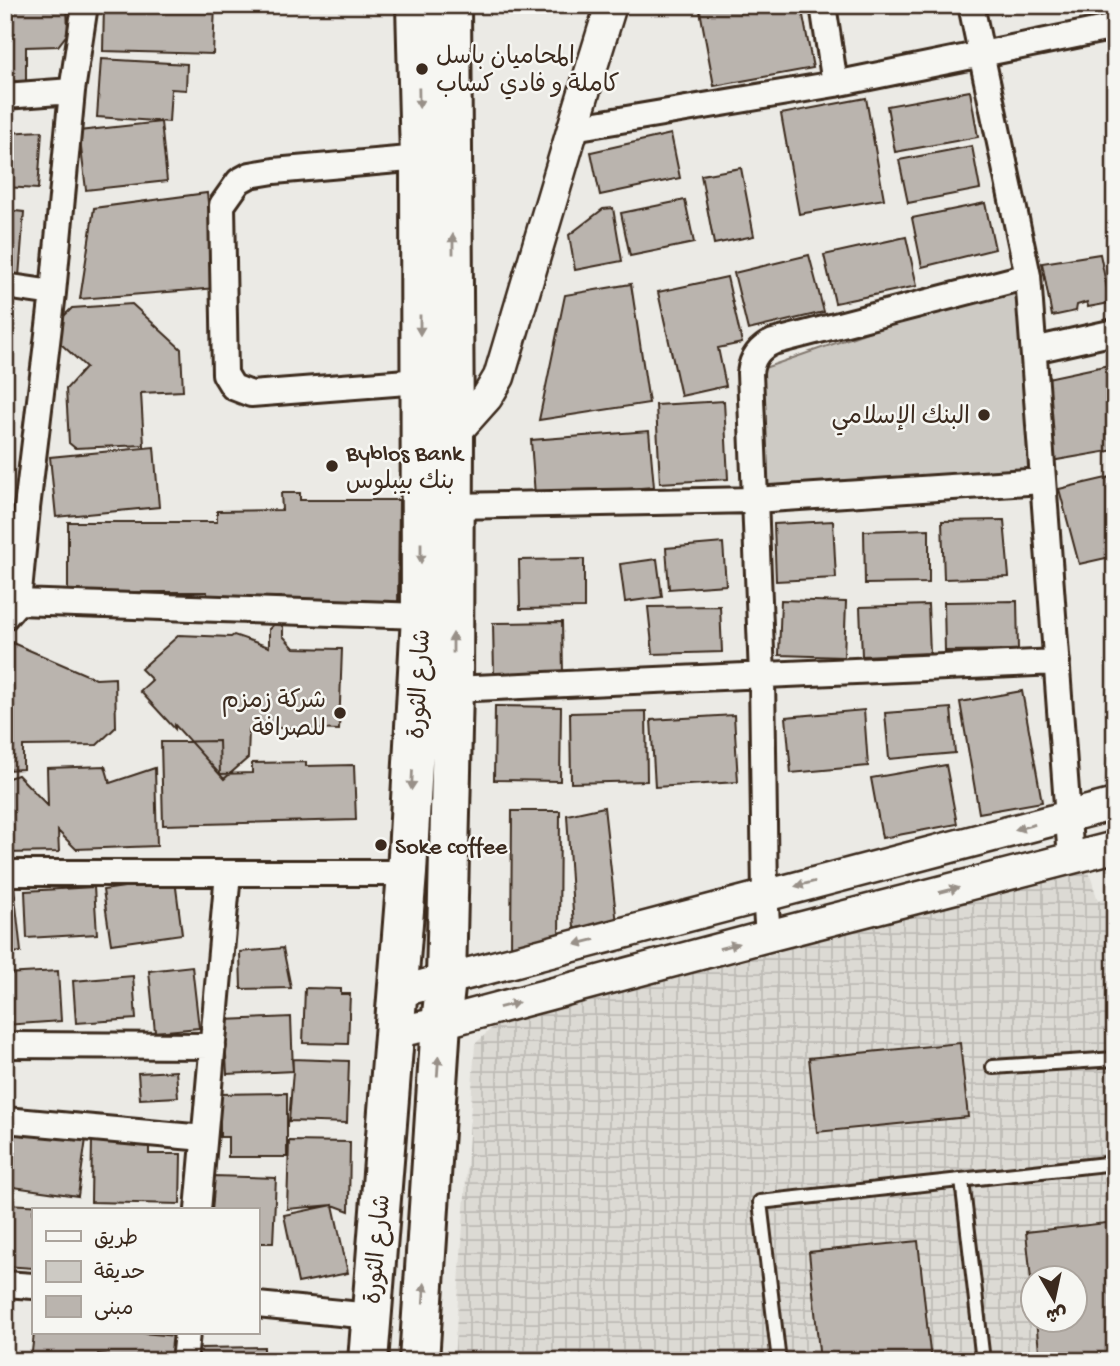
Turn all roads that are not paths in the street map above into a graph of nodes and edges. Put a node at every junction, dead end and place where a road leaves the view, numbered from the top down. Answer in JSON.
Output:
{"nodes":[{"id":1,"x":85,"y":5,"type":"edge"},
{"id":2,"x":416,"y":5,"type":"edge"},
{"id":3,"x":451,"y":5,"type":"edge"},
{"id":4,"x":611,"y":5,"type":"edge"},
{"id":5,"x":823,"y":5,"type":"edge"},
{"id":6,"x":971,"y":5,"type":"edge"},
{"id":7,"x":1115,"y":27,"type":"edge"},
{"id":8,"x":981,"y":55,"type":"junction"},
{"id":9,"x":835,"y":84,"type":"junction"},
{"id":10,"x":72,"y":91,"type":"junction"},
{"id":11,"x":5,"y":96,"type":"edge"},
{"id":12,"x":573,"y":128,"type":"junction"},
{"id":13,"x":420,"y":158,"type":"junction"},
{"id":14,"x":1028,"y":276,"type":"junction"},
{"id":15,"x":5,"y":286,"type":"edge"},
{"id":16,"x":53,"y":293,"type":"junction"},
{"id":17,"x":1115,"y":332,"type":"edge"},
{"id":18,"x":1034,"y":350,"type":"junction"},
{"id":19,"x":420,"y":381,"type":"junction"},
{"id":20,"x":454,"y":434,"type":"junction"},
{"id":21,"x":1043,"y":481,"type":"junction"},
{"id":22,"x":754,"y":500,"type":"junction"},
{"id":23,"x":453,"y":506,"type":"junction"},
{"id":24,"x":16,"y":509,"type":"edge"},
{"id":25,"x":12,"y":610,"type":"edge"},
{"id":26,"x":421,"y":616,"type":"junction"},
{"id":27,"x":1056,"y":662,"type":"junction"},
{"id":28,"x":761,"y":676,"type":"junction"},
{"id":29,"x":453,"y":689,"type":"junction"},
{"id":30,"x":1115,"y":804,"type":"edge"},
{"id":31,"x":1068,"y":816,"type":"junction"},
{"id":32,"x":1115,"y":847,"type":"edge"},
{"id":33,"x":1071,"y":859,"type":"junction"},
{"id":34,"x":5,"y":873,"type":"edge"},
{"id":35,"x":228,"y":873,"type":"junction"},
{"id":36,"x":407,"y":873,"type":"junction"},
{"id":37,"x":765,"y":895,"type":"junction"},
{"id":38,"x":768,"y":936,"type":"junction"},
{"id":39,"x":446,"y":979,"type":"junction"},
{"id":40,"x":398,"y":992,"type":"junction"},
{"id":41,"x":441,"y":1023,"type":"junction"},
{"id":42,"x":395,"y":1032,"type":"junction"},
{"id":43,"x":5,"y":1045,"type":"edge"},
{"id":44,"x":213,"y":1046,"type":"junction"},
{"id":45,"x":1115,"y":1059,"type":"edge"},
{"id":46,"x":993,"y":1067,"type":"dead end"},
{"id":47,"x":5,"y":1119,"type":"edge"},
{"id":48,"x":204,"y":1138,"type":"junction"},
{"id":49,"x":1115,"y":1163,"type":"edge"},
{"id":50,"x":962,"y":1180,"type":"junction"},
{"id":51,"x":198,"y":1208,"type":"edge"},
{"id":52,"x":5,"y":1284,"type":"edge"},
{"id":53,"x":32,"y":1286,"type":"edge"},
{"id":54,"x":259,"y":1305,"type":"edge"},
{"id":55,"x":370,"y":1315,"type":"junction"},
{"id":56,"x":187,"y":1334,"type":"edge"},
{"id":57,"x":184,"y":1361,"type":"edge"},
{"id":58,"x":368,"y":1361,"type":"edge"},
{"id":59,"x":419,"y":1361,"type":"edge"},
{"id":60,"x":779,"y":1361,"type":"edge"},
{"id":61,"x":983,"y":1361,"type":"edge"}],
"edges":[{"from":1,"to":10,"type":"street"},
{"from":2,"to":13,"type":"main road","name":"شارع الثورة","one_way":true},
{"from":20,"to":3,"type":"main road","name":"شارع الثورة","one_way":true},
{"from":4,"to":12,"type":"street"},
{"from":5,"to":9,"type":"street"},
{"from":6,"to":8,"type":"street"},
{"from":7,"to":8,"type":"street"},
{"from":8,"to":9,"type":"street"},
{"from":8,"to":14,"type":"street"},
{"from":9,"to":12,"type":"street"},
{"from":10,"to":11,"type":"street"},
{"from":10,"to":16,"type":"street"},
{"from":12,"to":20,"type":"street"},
{"from":13,"to":19,"type":"main road","name":"شارع الثورة","one_way":true},
{"from":13,"to":19,"type":"street"},
{"from":14,"to":18,"type":"street"},
{"from":14,"to":22,"type":"street"},
{"from":15,"to":16,"type":"street"},
{"from":16,"to":24,"type":"street"},
{"from":17,"to":18,"type":"street"},
{"from":18,"to":21,"type":"street"},
{"from":19,"to":26,"type":"main road","name":"شارع الثورة","one_way":true},
{"from":20,"to":23,"type":"main road","name":"شارع الثورة"},
{"from":21,"to":22,"type":"street"},
{"from":21,"to":27,"type":"street"},
{"from":22,"to":23,"type":"street"},
{"from":22,"to":28,"type":"street"},
{"from":29,"to":23,"type":"main road","name":"شارع الثورة","one_way":true},
{"from":24,"to":25,"type":"street"},
{"from":25,"to":26,"type":"street"},
{"from":26,"to":36,"type":"main road","name":"شارع الثورة","one_way":true},
{"from":27,"to":28,"type":"street"},
{"from":27,"to":31,"type":"street"},
{"from":28,"to":29,"type":"street"},
{"from":28,"to":37,"type":"street"},
{"from":29,"to":39,"type":"main road","name":"شارع الثورة"},
{"from":30,"to":31,"type":"street"},
{"from":31,"to":33,"type":"street"},
{"from":31,"to":37,"type":"street","one_way":true},
{"from":32,"to":33,"type":"street"},
{"from":38,"to":33,"type":"street","one_way":true},
{"from":34,"to":35,"type":"street"},
{"from":35,"to":36,"type":"street"},
{"from":35,"to":44,"type":"street"},
{"from":36,"to":40,"type":"main road","name":"شارع الثورة"},
{"from":37,"to":38,"type":"street"},
{"from":37,"to":39,"type":"street","one_way":true},
{"from":41,"to":38,"type":"street","one_way":true},
{"from":39,"to":40,"type":"street"},
{"from":39,"to":41,"type":"main road","name":"شارع الثورة"},
{"from":40,"to":42,"type":"main road","name":"شارع الثورة"},
{"from":41,"to":42,"type":"street"},
{"from":59,"to":41,"type":"main road","name":"شارع الثورة","one_way":true},
{"from":42,"to":55,"type":"main road","name":"شارع الثورة"},
{"from":43,"to":44,"type":"street"},
{"from":44,"to":48,"type":"street"},
{"from":45,"to":46,"type":"lane"},
{"from":47,"to":48,"type":"street"},
{"from":48,"to":51,"type":"street"},
{"from":49,"to":50,"type":"lane"},
{"from":50,"to":60,"type":"lane"},
{"from":50,"to":61,"type":"lane"},
{"from":52,"to":53,"type":"street"},
{"from":54,"to":55,"type":"street"},
{"from":55,"to":58,"type":"main road","name":"شارع الثورة"},
{"from":56,"to":57,"type":"street"}]}
